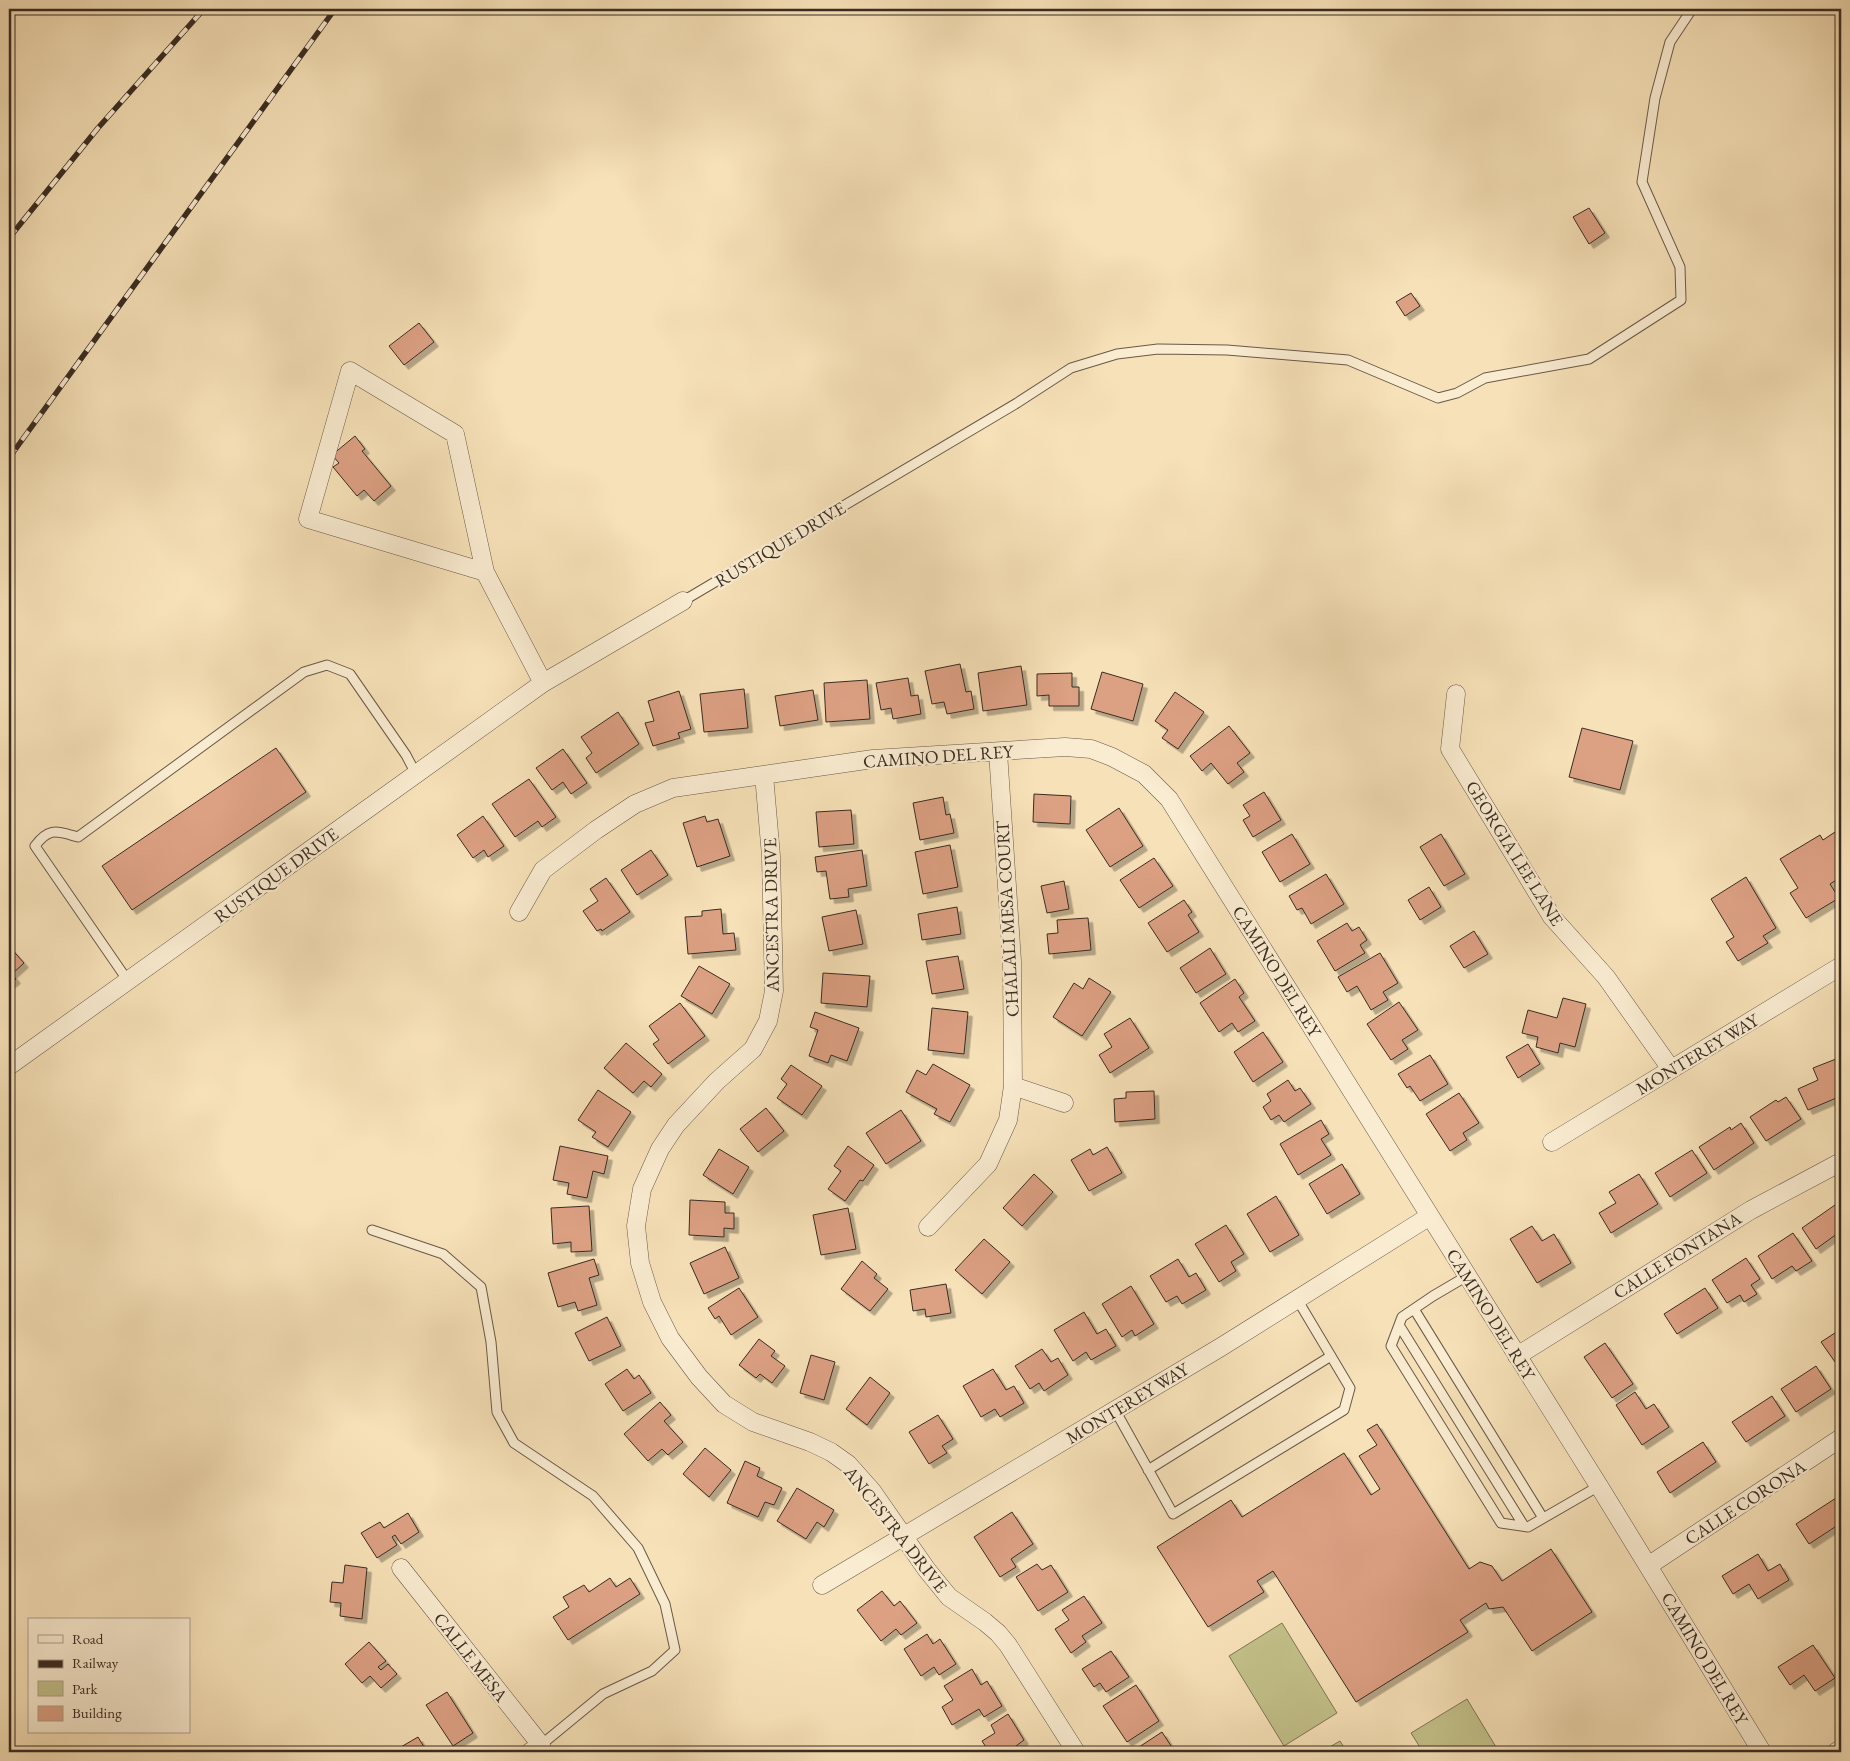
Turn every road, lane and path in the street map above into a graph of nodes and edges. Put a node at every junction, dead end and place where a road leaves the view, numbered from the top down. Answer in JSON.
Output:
{"nodes":[{"id":1,"x":1692,"y":9,"type":"edge"},
{"id":2,"x":485,"y":572,"type":"junction"},
{"id":3,"x":682,"y":602,"type":"joint"},
{"id":4,"x":543,"y":683,"type":"junction"},
{"id":5,"x":1456,"y":694,"type":"dead end"},
{"id":6,"x":998,"y":752,"type":"junction"},
{"id":7,"x":416,"y":774,"type":"junction"},
{"id":8,"x":764,"y":775,"type":"junction"},
{"id":9,"x":519,"y":912,"type":"dead end"},
{"id":10,"x":1841,"y":966,"type":"edge"},
{"id":11,"x":128,"y":981,"type":"junction"},
{"id":12,"x":9,"y":1066,"type":"edge"},
{"id":13,"x":1671,"y":1070,"type":"junction"},
{"id":14,"x":1013,"y":1086,"type":"junction"},
{"id":15,"x":1064,"y":1103,"type":"dead end"},
{"id":16,"x":1552,"y":1142,"type":"dead end"},
{"id":17,"x":1841,"y":1162,"type":"edge"},
{"id":18,"x":1430,"y":1216,"type":"junction"},
{"id":19,"x":928,"y":1227,"type":"dead end"},
{"id":20,"x":372,"y":1230,"type":"dead end"},
{"id":21,"x":1467,"y":1276,"type":"junction"},
{"id":22,"x":1298,"y":1299,"type":"junction"},
{"id":23,"x":1414,"y":1309,"type":"junction"},
{"id":24,"x":1399,"y":1325,"type":"junction"},
{"id":25,"x":1331,"y":1356,"type":"junction"},
{"id":26,"x":1517,"y":1356,"type":"junction"},
{"id":27,"x":1115,"y":1410,"type":"junction"},
{"id":28,"x":1841,"y":1438,"type":"edge"},
{"id":29,"x":1148,"y":1470,"type":"junction"},
{"id":30,"x":1599,"y":1486,"type":"junction"},
{"id":31,"x":1543,"y":1518,"type":"junction"},
{"id":32,"x":1524,"y":1526,"type":"junction"},
{"id":33,"x":903,"y":1536,"type":"junction"},
{"id":34,"x":1648,"y":1566,"type":"junction"},
{"id":35,"x":401,"y":1568,"type":"dead end"},
{"id":36,"x":822,"y":1585,"type":"dead end"},
{"id":37,"x":535,"y":1749,"type":"edge"},
{"id":38,"x":1841,"y":1749,"type":"edge"},
{"id":39,"x":1076,"y":1752,"type":"edge"},
{"id":40,"x":1762,"y":1752,"type":"edge"},
{"id":41,"x":1836,"y":1752,"type":"edge"}],
"edges":[{"from":1,"to":3,"type":"lane","name":"RUSTIQUE DRIVE"},
{"from":2,"to":2,"type":"street"},
{"from":2,"to":4,"type":"street"},
{"from":3,"to":4,"type":"street","name":"RUSTIQUE DRIVE"},
{"from":4,"to":7,"type":"street","name":"RUSTIQUE DRIVE"},
{"from":5,"to":13,"type":"street","name":"GEORGIA LEE LANE"},
{"from":6,"to":8,"type":"street","name":"CAMINO DEL REY"},
{"from":6,"to":14,"type":"street","name":"CHALALI MESA COURT"},
{"from":6,"to":18,"type":"street","name":"CAMINO DEL REY"},
{"from":7,"to":11,"type":"street","name":"RUSTIQUE DRIVE"},
{"from":7,"to":11,"type":"lane"},
{"from":8,"to":9,"type":"street","name":"CAMINO DEL REY"},
{"from":8,"to":33,"type":"street","name":"ANCESTRA DRIVE"},
{"from":10,"to":13,"type":"street","name":"MONTEREY WAY"},
{"from":11,"to":12,"type":"street","name":"RUSTIQUE DRIVE"},
{"from":13,"to":16,"type":"street","name":"MONTEREY WAY"},
{"from":14,"to":15,"type":"street"},
{"from":14,"to":19,"type":"street","name":"CHALALI MESA COURT"},
{"from":17,"to":26,"type":"street","name":"CALLE FONTANA"},
{"from":18,"to":21,"type":"street","name":"CAMINO DEL REY"},
{"from":18,"to":22,"type":"street","name":"MONTEREY WAY"},
{"from":20,"to":37,"type":"lane"},
{"from":21,"to":23,"type":"lane"},
{"from":21,"to":26,"type":"street","name":"CAMINO DEL REY"},
{"from":22,"to":25,"type":"lane"},
{"from":22,"to":27,"type":"street","name":"MONTEREY WAY"},
{"from":23,"to":24,"type":"lane"},
{"from":23,"to":31,"type":"lane"},
{"from":24,"to":32,"type":"lane"},
{"from":24,"to":32,"type":"lane"},
{"from":25,"to":29,"type":"lane"},
{"from":25,"to":29,"type":"lane"},
{"from":26,"to":30,"type":"street","name":"CAMINO DEL REY"},
{"from":27,"to":29,"type":"lane"},
{"from":27,"to":33,"type":"street","name":"MONTEREY WAY"},
{"from":28,"to":34,"type":"street","name":"CALLE CORONA"},
{"from":30,"to":31,"type":"lane"},
{"from":30,"to":34,"type":"street","name":"CAMINO DEL REY"},
{"from":31,"to":32,"type":"lane"},
{"from":33,"to":36,"type":"street","name":"MONTEREY WAY"},
{"from":33,"to":39,"type":"street","name":"ANCESTRA DRIVE"},
{"from":34,"to":40,"type":"street","name":"CAMINO DEL REY"},
{"from":35,"to":37,"type":"street","name":"CALLE MESA"},
{"from":38,"to":41,"type":"street"}]}
